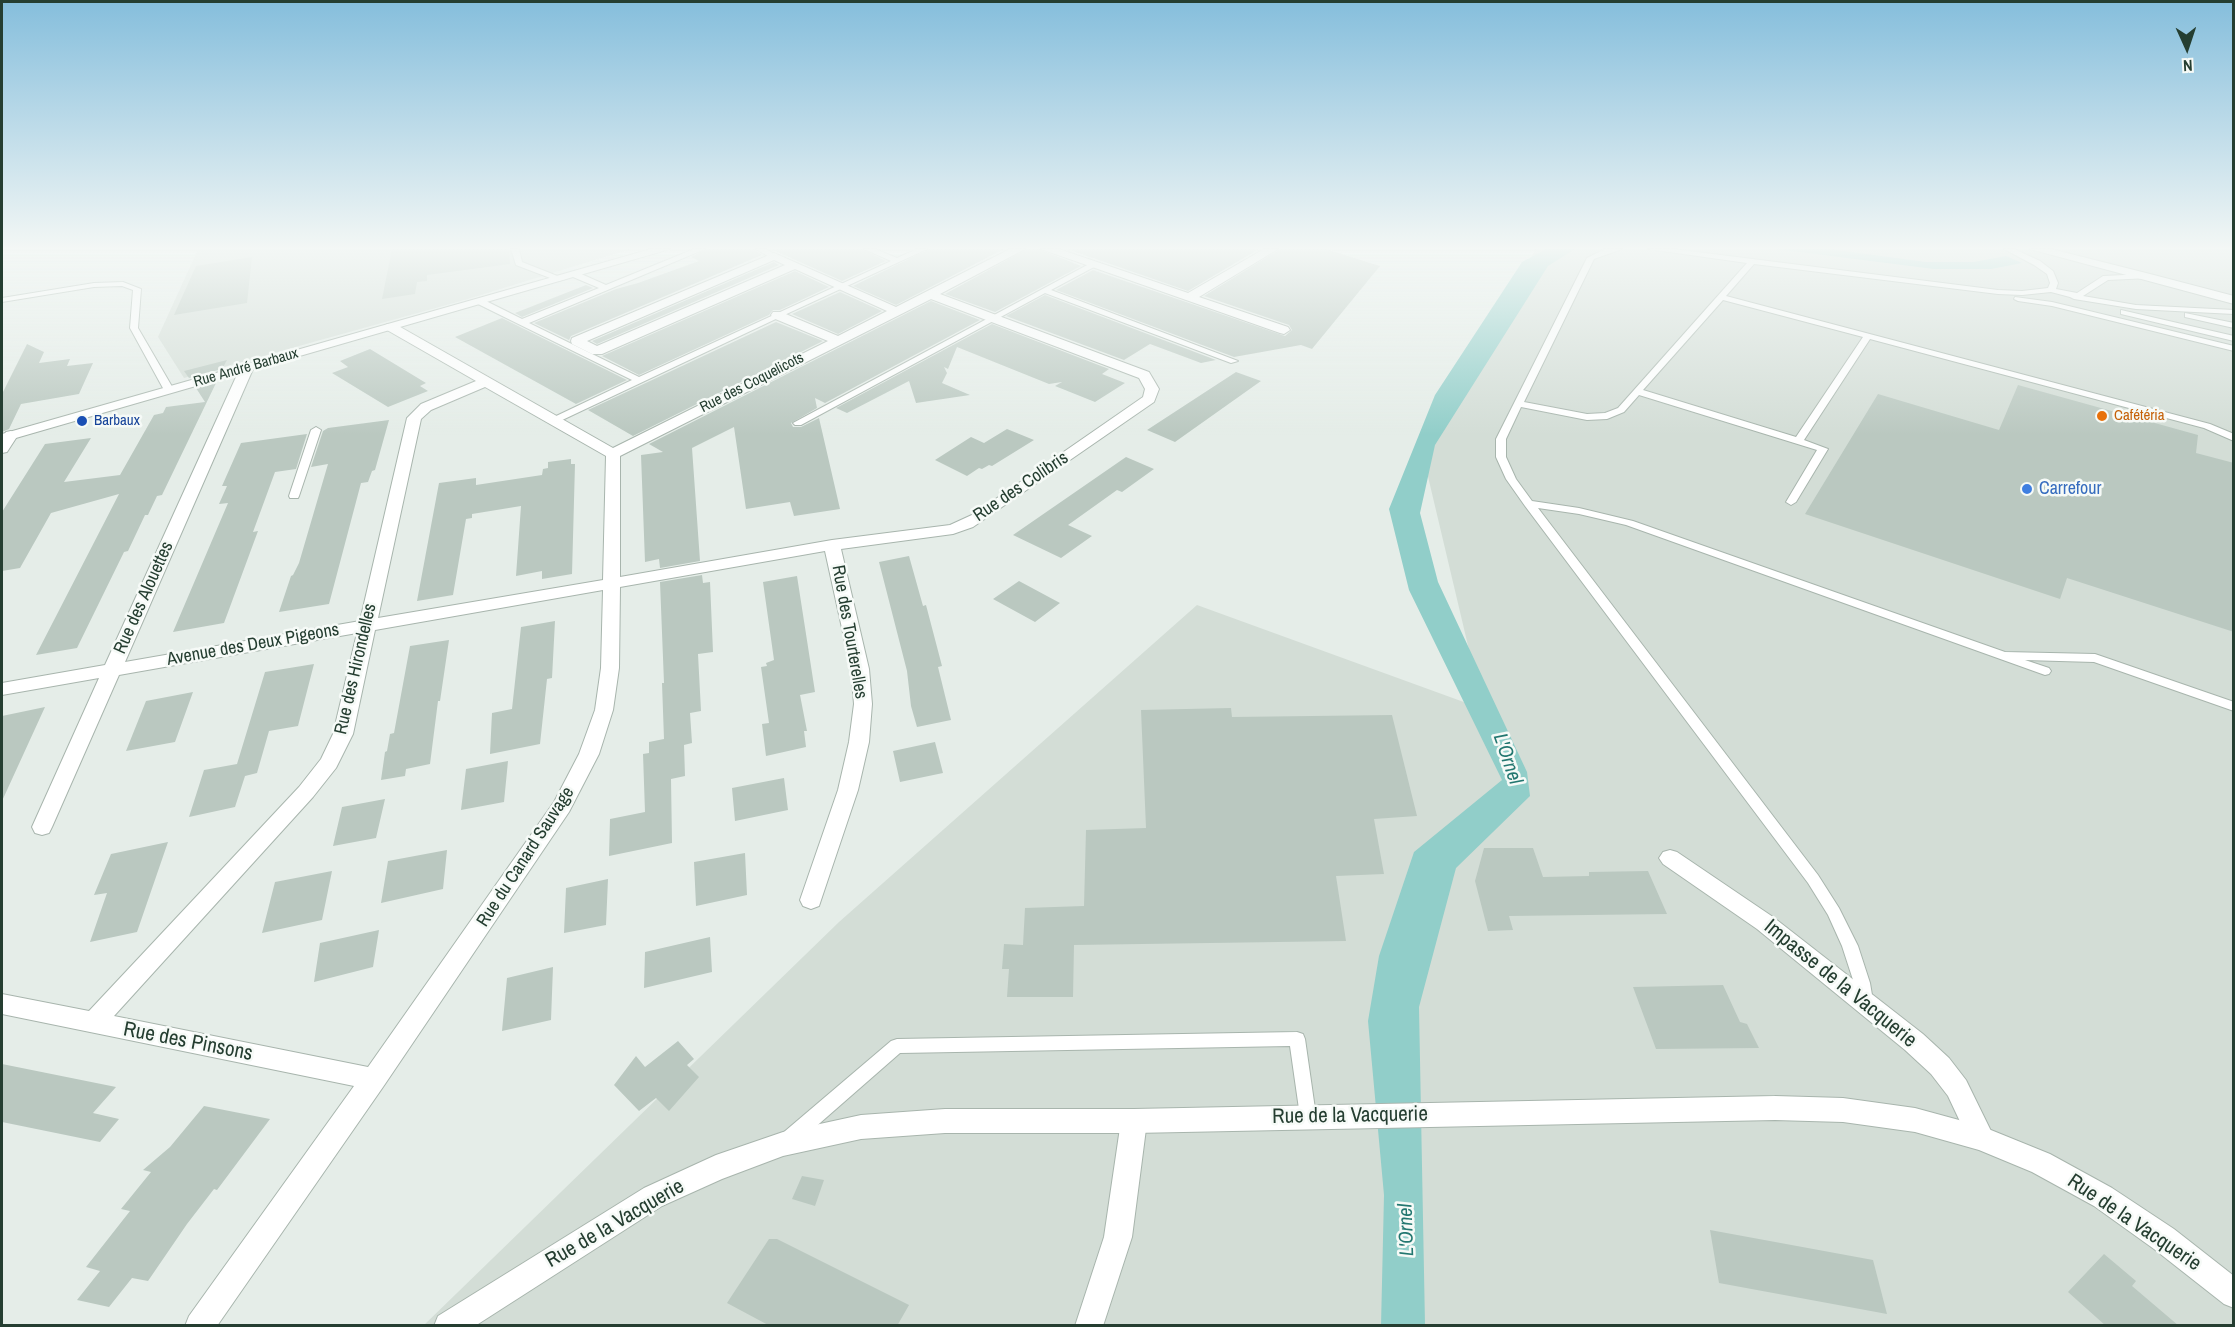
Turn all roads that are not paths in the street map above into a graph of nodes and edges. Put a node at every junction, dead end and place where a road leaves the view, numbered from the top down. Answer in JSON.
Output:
{"nodes":[{"id":1,"x":135,"y":311,"type":"edge"},
{"id":2,"x":449,"y":311,"type":"edge"},
{"id":3,"x":500,"y":311,"type":"edge"},
{"id":4,"x":550,"y":311,"type":"edge"},
{"id":5,"x":646,"y":311,"type":"edge"},
{"id":6,"x":688,"y":311,"type":"edge"},
{"id":7,"x":786,"y":311,"type":"edge"},
{"id":8,"x":896,"y":311,"type":"edge"},
{"id":9,"x":974,"y":311,"type":"edge"},
{"id":10,"x":1005,"y":311,"type":"edge"},
{"id":11,"x":1100,"y":311,"type":"edge"},
{"id":12,"x":1228,"y":311,"type":"edge"},
{"id":13,"x":1565,"y":311,"type":"edge"},
{"id":14,"x":1709,"y":311,"type":"edge"},
{"id":15,"x":1773,"y":311,"type":"edge"},
{"id":16,"x":2079,"y":311,"type":"edge"},
{"id":17,"x":2092,"y":311,"type":"edge"},
{"id":18,"x":2120,"y":311,"type":"edge"},
{"id":19,"x":2174,"y":311,"type":"edge"},
{"id":20,"x":2178,"y":311,"type":"edge"},
{"id":21,"x":2210,"y":311,"type":"edge"},
{"id":22,"x":2234,"y":312,"type":"edge"},
{"id":23,"x":2091,"y":314,"type":"junction"},
{"id":24,"x":777,"y":315,"type":"junction"},
{"id":25,"x":992,"y":318,"type":"junction"},
{"id":26,"x":2234,"y":320,"type":"edge"},
{"id":27,"x":523,"y":322,"type":"junction"},
{"id":28,"x":2167,"y":323,"type":"junction"},
{"id":29,"x":2234,"y":326,"type":"edge"},
{"id":30,"x":390,"y":327,"type":"junction"},
{"id":31,"x":1284,"y":330,"type":"dead end"},
{"id":32,"x":2234,"y":333,"type":"edge"},
{"id":33,"x":1868,"y":336,"type":"junction"},
{"id":34,"x":2234,"y":339,"type":"edge"},
{"id":35,"x":837,"y":340,"type":"junction"},
{"id":36,"x":2234,"y":349,"type":"edge"},
{"id":37,"x":1234,"y":361,"type":"dead end"},
{"id":38,"x":246,"y":369,"type":"junction"},
{"id":39,"x":638,"y":380,"type":"junction"},
{"id":40,"x":487,"y":381,"type":"junction"},
{"id":41,"x":169,"y":390,"type":"junction"},
{"id":42,"x":1637,"y":391,"type":"junction"},
{"id":43,"x":1518,"y":404,"type":"junction"},
{"id":44,"x":555,"y":420,"type":"junction"},
{"id":45,"x":798,"y":423,"type":"dead end"},
{"id":46,"x":316,"y":430,"type":"dead end"},
{"id":47,"x":6,"y":437,"type":"edge"},
{"id":48,"x":2234,"y":438,"type":"edge"},
{"id":49,"x":1798,"y":441,"type":"junction"},
{"id":50,"x":2,"y":449,"type":"edge"},
{"id":51,"x":613,"y":454,"type":"junction"},
{"id":52,"x":294,"y":496,"type":"dead end"},
{"id":53,"x":1791,"y":502,"type":"dead end"},
{"id":54,"x":1529,"y":504,"type":"junction"},
{"id":55,"x":832,"y":545,"type":"junction"},
{"id":56,"x":612,"y":583,"type":"junction"},
{"id":57,"x":367,"y":626,"type":"junction"},
{"id":58,"x":1996,"y":654,"type":"junction"},
{"id":59,"x":112,"y":670,"type":"junction"},
{"id":60,"x":2045,"y":671,"type":"dead end"},
{"id":61,"x":2,"y":689,"type":"edge"},
{"id":62,"x":2234,"y":707,"type":"edge"},
{"id":63,"x":42,"y":827,"type":"dead end"},
{"id":64,"x":1670,"y":858,"type":"dead end"},
{"id":65,"x":811,"y":900,"type":"dead end"},
{"id":66,"x":1865,"y":1002,"type":"junction"},
{"id":67,"x":2,"y":1004,"type":"edge"},
{"id":68,"x":93,"y":1023,"type":"junction"},
{"id":69,"x":375,"y":1079,"type":"junction"},
{"id":70,"x":1308,"y":1116,"type":"junction"},
{"id":71,"x":1134,"y":1121,"type":"junction"},
{"id":72,"x":1981,"y":1138,"type":"junction"},
{"id":73,"x":783,"y":1144,"type":"junction"},
{"id":74,"x":2234,"y":1294,"type":"edge"},
{"id":75,"x":456,"y":1321,"type":"edge"},
{"id":76,"x":199,"y":1326,"type":"edge"},
{"id":77,"x":1089,"y":1326,"type":"edge"}],
"edges":[{"from":1,"to":41,"type":"lane"},
{"from":2,"to":30,"type":"street","name":"Rue André Barbaux"},
{"from":3,"to":27,"type":"lane"},
{"from":4,"to":27,"type":"lane"},
{"from":5,"to":6,"type":"street"},
{"from":7,"to":24,"type":"lane"},
{"from":8,"to":35,"type":"street","name":"Rue des Coquelicots"},
{"from":9,"to":25,"type":"street"},
{"from":10,"to":25,"type":"lane"},
{"from":11,"to":37,"type":"lane"},
{"from":12,"to":31,"type":"street"},
{"from":13,"to":43,"type":"lane"},
{"from":14,"to":42,"type":"lane"},
{"from":15,"to":33,"type":"lane"},
{"from":16,"to":23,"type":"lane"},
{"from":17,"to":23,"type":"lane"},
{"from":18,"to":28,"type":"lane"},
{"from":19,"to":29,"type":"lane"},
{"from":20,"to":26,"type":"lane"},
{"from":21,"to":22,"type":"lane"},
{"from":23,"to":36,"type":"lane"},
{"from":24,"to":35,"type":"street"},
{"from":24,"to":39,"type":"lane"},
{"from":25,"to":45,"type":"lane"},
{"from":25,"to":55,"type":"street","name":"Rue des Colibris"},
{"from":27,"to":39,"type":"lane"},
{"from":28,"to":32,"type":"lane"},
{"from":28,"to":34,"type":"lane"},
{"from":30,"to":38,"type":"street","name":"Rue André Barbaux"},
{"from":30,"to":40,"type":"street"},
{"from":33,"to":48,"type":"lane"},
{"from":33,"to":49,"type":"lane"},
{"from":35,"to":51,"type":"street","name":"Rue des Coquelicots"},
{"from":38,"to":41,"type":"street","name":"Rue André Barbaux"},
{"from":38,"to":59,"type":"street","name":"Rue des Alouettes"},
{"from":39,"to":44,"type":"lane"},
{"from":40,"to":44,"type":"street"},
{"from":40,"to":57,"type":"street","name":"Rue des Hirondelles"},
{"from":41,"to":47,"type":"street","name":"Rue André Barbaux"},
{"from":42,"to":43,"type":"lane"},
{"from":42,"to":49,"type":"lane"},
{"from":43,"to":54,"type":"lane"},
{"from":44,"to":51,"type":"street"},
{"from":46,"to":52,"type":"lane"},
{"from":47,"to":50,"type":"street"},
{"from":49,"to":53,"type":"lane"},
{"from":51,"to":56,"type":"street","name":"Rue du Canard Sauvage"},
{"from":54,"to":58,"type":"lane"},
{"from":54,"to":66,"type":"lane"},
{"from":55,"to":56,"type":"street","name":"Rue des Tourterelles"},
{"from":55,"to":65,"type":"street","name":"Rue des Tourterelles"},
{"from":56,"to":57,"type":"street","name":"Avenue des Deux Pigeons"},
{"from":56,"to":69,"type":"street","name":"Rue du Canard Sauvage"},
{"from":57,"to":59,"type":"street","name":"Avenue des Deux Pigeons"},
{"from":57,"to":68,"type":"street","name":"Rue des Hirondelles"},
{"from":58,"to":60,"type":"lane"},
{"from":58,"to":62,"type":"lane"},
{"from":59,"to":61,"type":"street","name":"Avenue des Deux Pigeons"},
{"from":59,"to":63,"type":"street","name":"Rue des Alouettes"},
{"from":64,"to":66,"type":"street","name":"Impasse de la Vacquerie"},
{"from":66,"to":72,"type":"street","name":"Impasse de la Vacquerie"},
{"from":67,"to":68,"type":"street","name":"Rue des Pinsons"},
{"from":68,"to":69,"type":"street","name":"Rue des Pinsons"},
{"from":69,"to":76,"type":"street","name":"Rue du Canard Sauvage"},
{"from":70,"to":71,"type":"street","name":"Rue de la Vacquerie"},
{"from":70,"to":72,"type":"street","name":"Rue de la Vacquerie"},
{"from":70,"to":73,"type":"lane"},
{"from":71,"to":73,"type":"street","name":"Rue de la Vacquerie"},
{"from":71,"to":77,"type":"street"},
{"from":72,"to":74,"type":"street","name":"Rue de la Vacquerie"},
{"from":73,"to":75,"type":"street","name":"Rue de la Vacquerie"}]}
